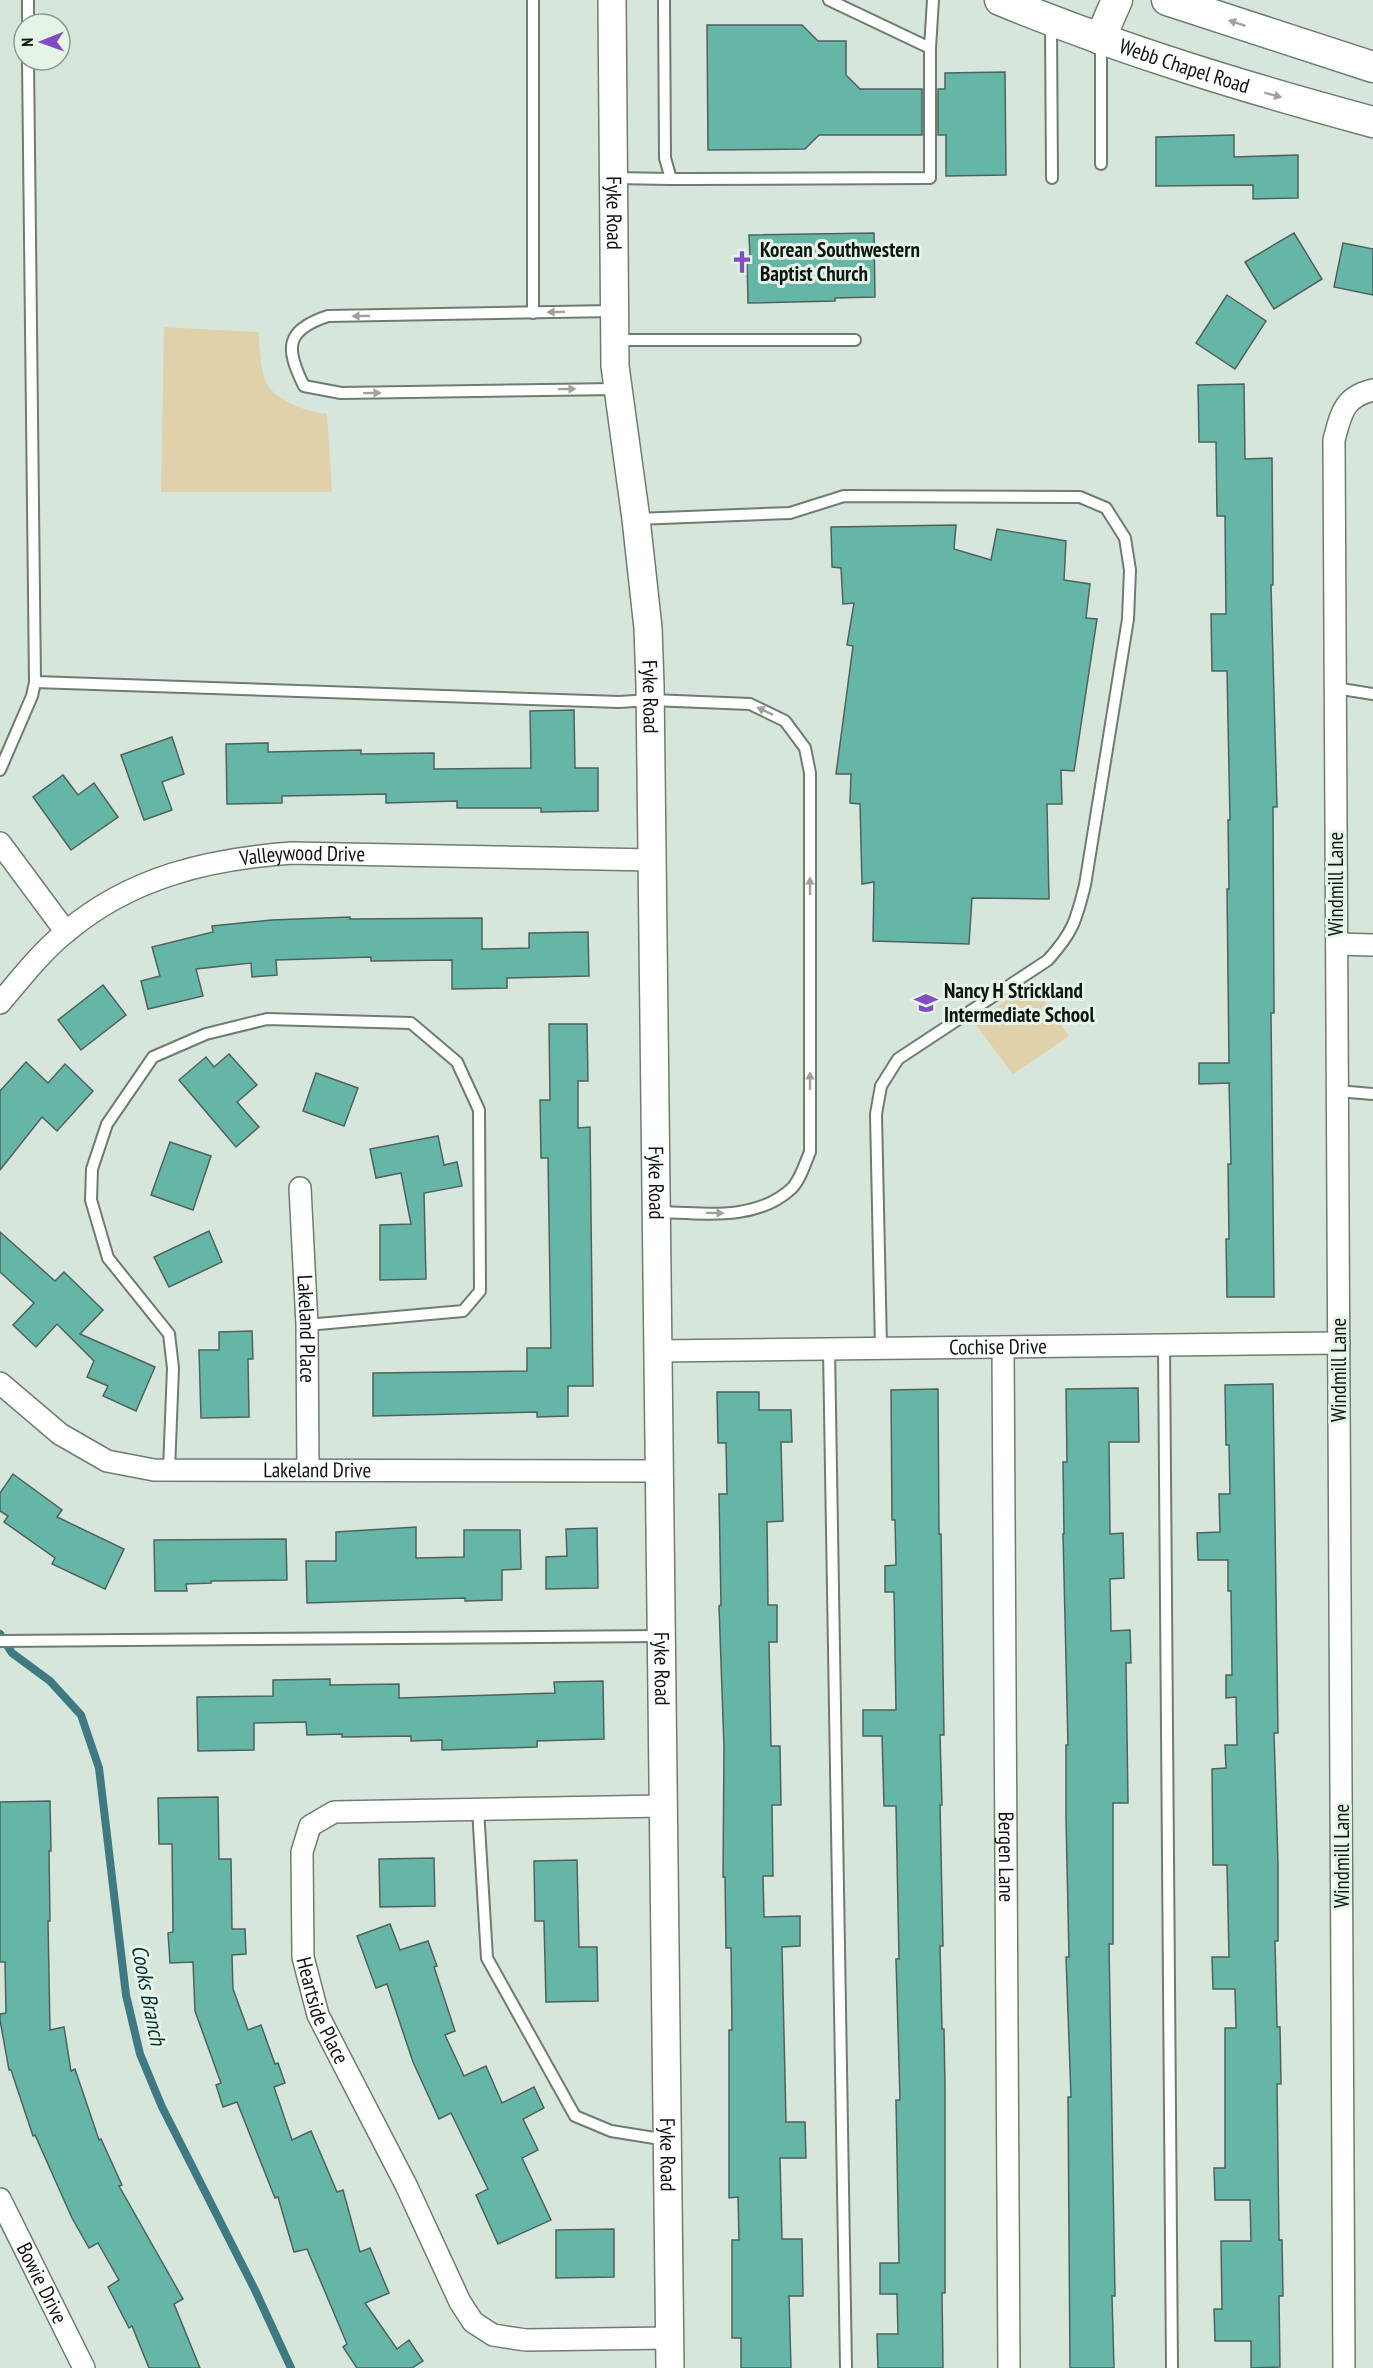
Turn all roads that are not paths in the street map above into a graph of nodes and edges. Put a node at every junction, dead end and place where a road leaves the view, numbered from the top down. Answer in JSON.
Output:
{"nodes":[{"id":1,"x":533,"y":0,"type":"edge"},
{"id":2,"x":612,"y":0,"type":"edge"},
{"id":3,"x":664,"y":0,"type":"edge"},
{"id":4,"x":829,"y":0,"type":"edge"},
{"id":5,"x":933,"y":0,"type":"edge"},
{"id":6,"x":1000,"y":0,"type":"edge"},
{"id":7,"x":1117,"y":0,"type":"edge"},
{"id":8,"x":1167,"y":0,"type":"edge"},
{"id":9,"x":1051,"y":21,"type":"junction"},
{"id":10,"x":1101,"y":39,"type":"junction"},
{"id":11,"x":930,"y":48,"type":"junction"},
{"id":12,"x":1373,"y":67,"type":"edge"},
{"id":13,"x":28,"y":72,"type":"edge"},
{"id":14,"x":1373,"y":122,"type":"edge"},
{"id":15,"x":1101,"y":164,"type":"dead end"},
{"id":16,"x":613,"y":178,"type":"junction"},
{"id":17,"x":1052,"y":178,"type":"dead end"},
{"id":18,"x":671,"y":179,"type":"junction"},
{"id":19,"x":614,"y":311,"type":"junction"},
{"id":20,"x":533,"y":313,"type":"junction"},
{"id":21,"x":615,"y":340,"type":"junction"},
{"id":22,"x":855,"y":340,"type":"dead end"},
{"id":23,"x":617,"y":389,"type":"junction"},
{"id":24,"x":1373,"y":390,"type":"edge"},
{"id":25,"x":636,"y":519,"type":"junction"},
{"id":26,"x":35,"y":682,"type":"junction"},
{"id":27,"x":1335,"y":688,"type":"junction"},
{"id":28,"x":1373,"y":694,"type":"edge"},
{"id":29,"x":651,"y":700,"type":"junction"},
{"id":30,"x":0,"y":770,"type":"edge"},
{"id":31,"x":0,"y":843,"type":"edge"},
{"id":32,"x":653,"y":860,"type":"junction"},
{"id":33,"x":66,"y":932,"type":"junction"},
{"id":34,"x":1336,"y":944,"type":"junction"},
{"id":35,"x":1373,"y":945,"type":"edge"},
{"id":36,"x":0,"y":1003,"type":"edge"},
{"id":37,"x":1337,"y":1091,"type":"junction"},
{"id":38,"x":1373,"y":1094,"type":"edge"},
{"id":39,"x":300,"y":1188,"type":"dead end"},
{"id":40,"x":657,"y":1212,"type":"junction"},
{"id":41,"x":307,"y":1325,"type":"junction"},
{"id":42,"x":1339,"y":1343,"type":"junction"},
{"id":43,"x":1164,"y":1345,"type":"junction"},
{"id":44,"x":1003,"y":1347,"type":"junction"},
{"id":45,"x":881,"y":1348,"type":"junction"},
{"id":46,"x":829,"y":1349,"type":"junction"},
{"id":47,"x":658,"y":1350,"type":"junction"},
{"id":48,"x":0,"y":1383,"type":"edge"},
{"id":49,"x":169,"y":1470,"type":"junction"},
{"id":50,"x":308,"y":1470,"type":"junction"},
{"id":51,"x":660,"y":1471,"type":"junction"},
{"id":52,"x":661,"y":1636,"type":"junction"},
{"id":53,"x":0,"y":1641,"type":"edge"},
{"id":54,"x":663,"y":1806,"type":"junction"},
{"id":55,"x":478,"y":1809,"type":"junction"},
{"id":56,"x":667,"y":2140,"type":"junction"},
{"id":57,"x":0,"y":2199,"type":"edge"},
{"id":58,"x":669,"y":2338,"type":"junction"},
{"id":59,"x":84,"y":2368,"type":"edge"},
{"id":60,"x":669,"y":2368,"type":"edge"},
{"id":61,"x":846,"y":2368,"type":"edge"},
{"id":62,"x":1009,"y":2368,"type":"edge"},
{"id":63,"x":1172,"y":2368,"type":"edge"},
{"id":64,"x":1344,"y":2368,"type":"edge"}],
"edges":[{"from":1,"to":20,"type":"lane"},
{"from":2,"to":16,"type":"street","name":"Fyke Road"},
{"from":3,"to":18,"type":"lane"},
{"from":4,"to":11,"type":"lane"},
{"from":5,"to":11,"type":"lane"},
{"from":6,"to":9,"type":"main road","name":"Webb Chapel Road"},
{"from":7,"to":10,"type":"main road"},
{"from":12,"to":8,"type":"main road","one_way":true},
{"from":9,"to":10,"type":"main road","name":"Webb Chapel Road"},
{"from":9,"to":17,"type":"lane"},
{"from":10,"to":14,"type":"main road","name":"Webb Chapel Road","one_way":true},
{"from":10,"to":15,"type":"lane"},
{"from":11,"to":18,"type":"lane"},
{"from":13,"to":26,"type":"lane"},
{"from":16,"to":18,"type":"lane"},
{"from":16,"to":19,"type":"street","name":"Fyke Road"},
{"from":19,"to":20,"type":"lane","one_way":true},
{"from":19,"to":21,"type":"street","name":"Fyke Road"},
{"from":20,"to":23,"type":"lane","one_way":true},
{"from":21,"to":22,"type":"lane"},
{"from":21,"to":23,"type":"street","name":"Fyke Road"},
{"from":23,"to":25,"type":"street","name":"Fyke Road"},
{"from":24,"to":27,"type":"street","name":"Windmill Lane"},
{"from":25,"to":29,"type":"street","name":"Fyke Road"},
{"from":25,"to":45,"type":"lane"},
{"from":26,"to":29,"type":"lane"},
{"from":26,"to":30,"type":"lane"},
{"from":27,"to":28,"type":"lane"},
{"from":27,"to":34,"type":"street","name":"Windmill Lane"},
{"from":29,"to":32,"type":"street","name":"Fyke Road"},
{"from":40,"to":29,"type":"lane","one_way":true},
{"from":31,"to":33,"type":"street"},
{"from":32,"to":33,"type":"street","name":"Valleywood Drive"},
{"from":32,"to":40,"type":"street","name":"Fyke Road"},
{"from":33,"to":36,"type":"street","name":"Valleywood Drive"},
{"from":34,"to":35,"type":"street"},
{"from":34,"to":37,"type":"street","name":"Windmill Lane"},
{"from":37,"to":38,"type":"lane"},
{"from":37,"to":42,"type":"street","name":"Windmill Lane"},
{"from":39,"to":41,"type":"street","name":"Lakeland Place"},
{"from":40,"to":47,"type":"street","name":"Fyke Road"},
{"from":41,"to":49,"type":"lane"},
{"from":41,"to":50,"type":"street","name":"Lakeland Place"},
{"from":42,"to":43,"type":"street","name":"Cochise Drive"},
{"from":42,"to":64,"type":"street","name":"Windmill Lane"},
{"from":43,"to":44,"type":"street","name":"Cochise Drive"},
{"from":43,"to":63,"type":"lane"},
{"from":44,"to":45,"type":"street","name":"Cochise Drive"},
{"from":44,"to":62,"type":"street","name":"Bergen Lane"},
{"from":45,"to":46,"type":"street","name":"Cochise Drive"},
{"from":46,"to":47,"type":"street","name":"Cochise Drive"},
{"from":46,"to":61,"type":"lane"},
{"from":47,"to":51,"type":"street","name":"Fyke Road"},
{"from":48,"to":49,"type":"street","name":"Lakeland Drive"},
{"from":49,"to":50,"type":"street","name":"Lakeland Drive"},
{"from":50,"to":51,"type":"street","name":"Lakeland Drive"},
{"from":51,"to":52,"type":"street","name":"Fyke Road"},
{"from":52,"to":53,"type":"lane"},
{"from":52,"to":54,"type":"street","name":"Fyke Road"},
{"from":54,"to":55,"type":"street","name":"Heartside Place"},
{"from":54,"to":56,"type":"street","name":"Fyke Road"},
{"from":55,"to":56,"type":"lane"},
{"from":55,"to":58,"type":"street","name":"Heartside Place"},
{"from":56,"to":58,"type":"street","name":"Fyke Road"},
{"from":57,"to":59,"type":"street","name":"Bowie Drive"},
{"from":58,"to":60,"type":"street","name":"Fyke Road"}]}
